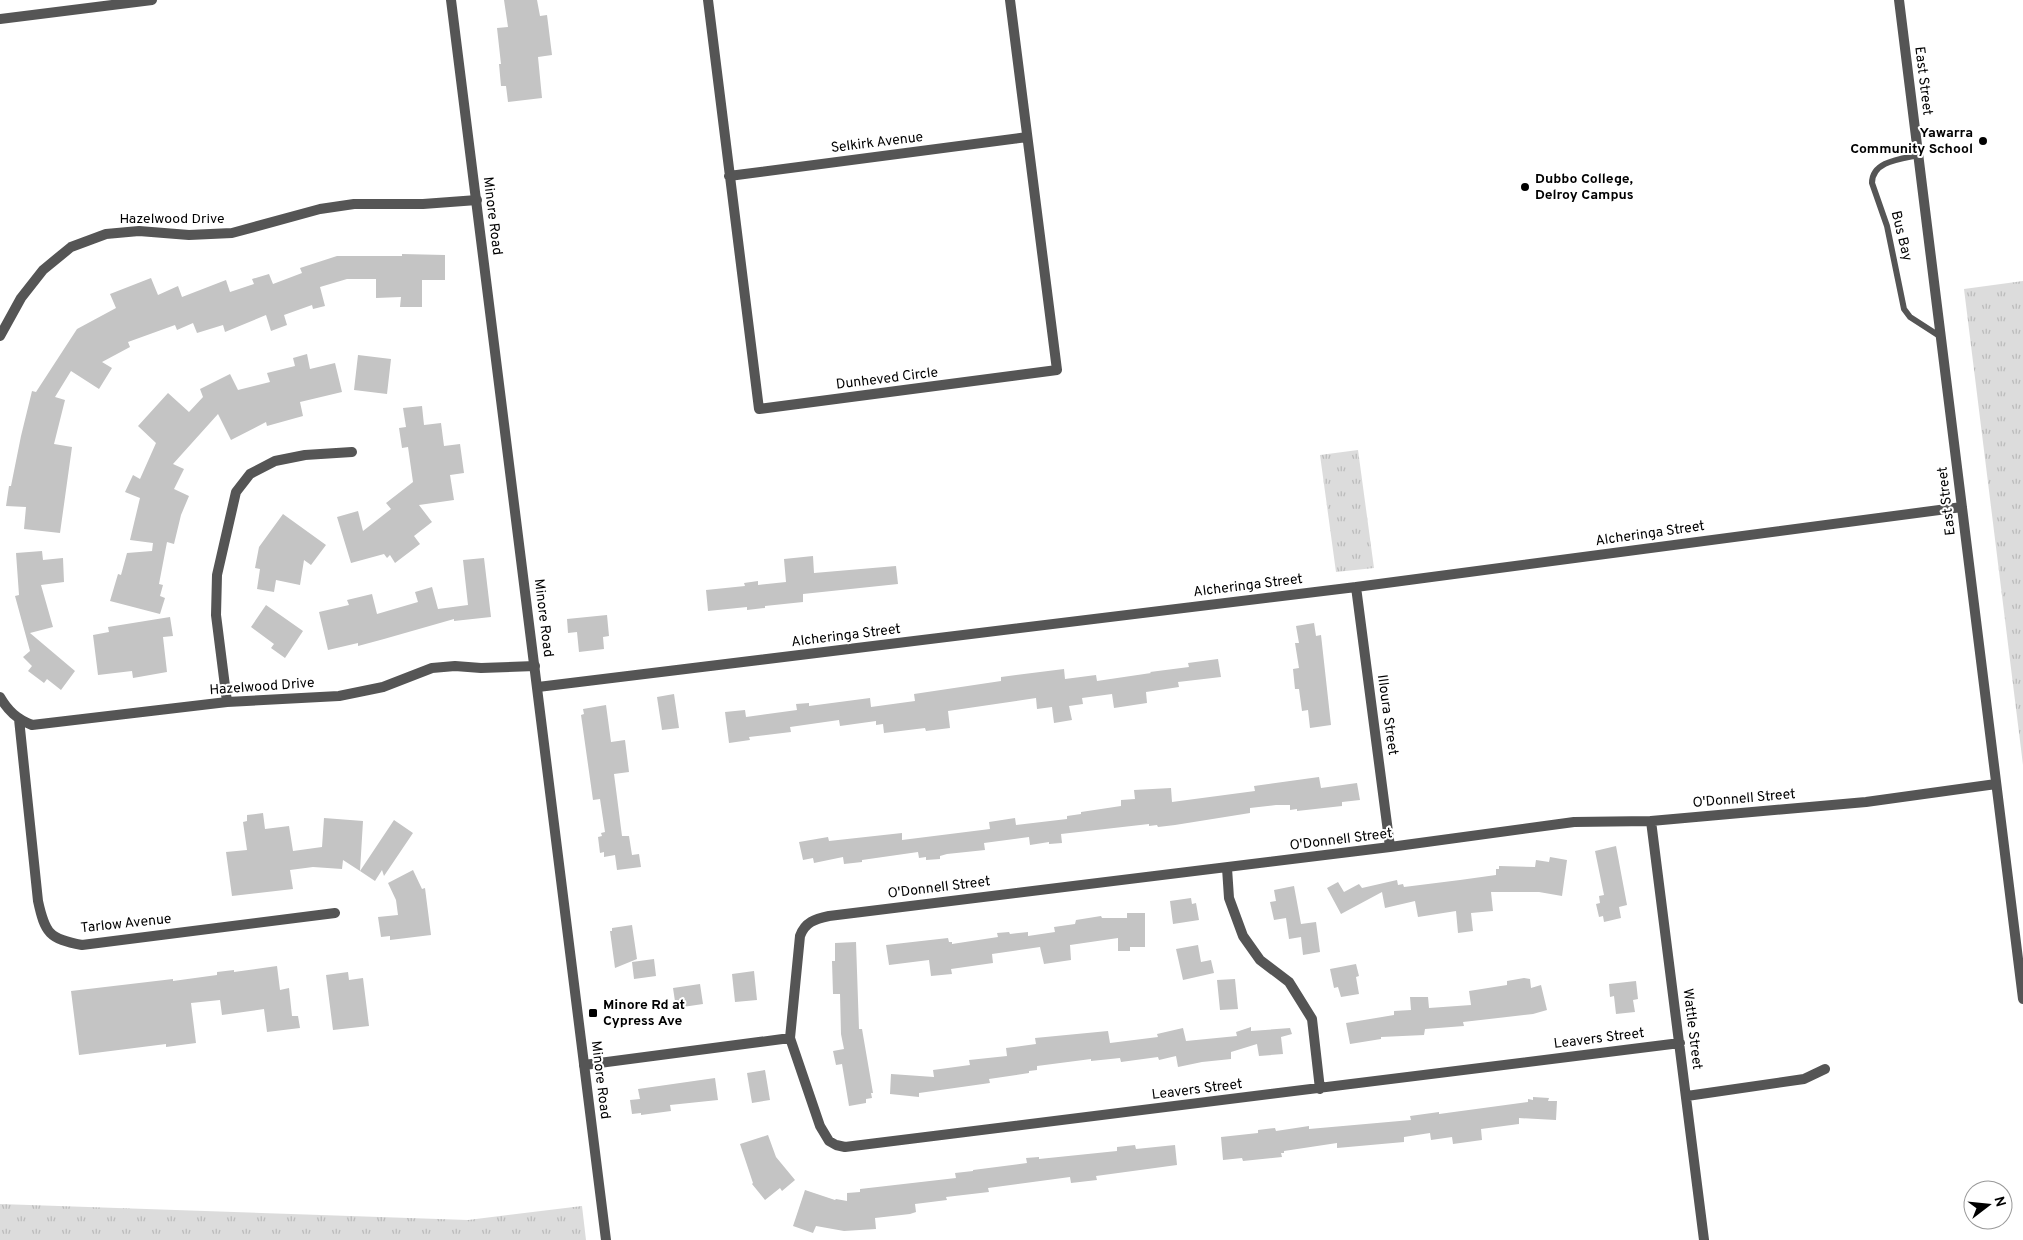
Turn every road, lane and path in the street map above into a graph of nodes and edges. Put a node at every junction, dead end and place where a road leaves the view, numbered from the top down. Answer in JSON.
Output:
{"nodes":[{"id":1,"x":152,"y":0,"type":"edge"},
{"id":2,"x":451,"y":0,"type":"edge"},
{"id":3,"x":708,"y":0,"type":"edge"},
{"id":4,"x":1010,"y":0,"type":"edge"},
{"id":5,"x":1899,"y":0,"type":"edge"},
{"id":6,"x":0,"y":19,"type":"edge"},
{"id":7,"x":1027,"y":137,"type":"junction"},
{"id":8,"x":1919,"y":155,"type":"junction"},
{"id":9,"x":730,"y":176,"type":"junction"},
{"id":10,"x":476,"y":200,"type":"junction"},
{"id":11,"x":0,"y":336,"type":"edge"},
{"id":12,"x":1941,"y":338,"type":"junction"},
{"id":13,"x":352,"y":452,"type":"dead end"},
{"id":14,"x":1962,"y":507,"type":"junction"},
{"id":15,"x":1356,"y":587,"type":"junction"},
{"id":16,"x":535,"y":666,"type":"junction"},
{"id":17,"x":538,"y":687,"type":"junction"},
{"id":18,"x":0,"y":697,"type":"edge"},
{"id":19,"x":227,"y":702,"type":"junction"},
{"id":20,"x":18,"y":719,"type":"junction"},
{"id":21,"x":1996,"y":784,"type":"junction"},
{"id":22,"x":1651,"y":821,"type":"junction"},
{"id":23,"x":1390,"y":847,"type":"junction"},
{"id":24,"x":1227,"y":868,"type":"junction"},
{"id":25,"x":335,"y":913,"type":"dead end"},
{"id":26,"x":2023,"y":1000,"type":"edge"},
{"id":27,"x":790,"y":1038,"type":"junction"},
{"id":28,"x":1680,"y":1043,"type":"junction"},
{"id":29,"x":584,"y":1065,"type":"junction"},
{"id":30,"x":1825,"y":1069,"type":"dead end"},
{"id":31,"x":1320,"y":1089,"type":"junction"},
{"id":32,"x":1687,"y":1096,"type":"junction"},
{"id":33,"x":606,"y":1240,"type":"edge"},
{"id":34,"x":1704,"y":1240,"type":"edge"}],
"edges":[{"from":1,"to":6,"type":"street"},
{"from":2,"to":10,"type":"street","name":"Minore Road"},
{"from":3,"to":9,"type":"street","name":"Dunheved Circle"},
{"from":4,"to":7,"type":"street","name":"Dunheved Circle"},
{"from":5,"to":8,"type":"street","name":"East Street"},
{"from":7,"to":9,"type":"street","name":"Selkirk Avenue"},
{"from":7,"to":9,"type":"street","name":"Dunheved Circle"},
{"from":8,"to":12,"type":"street","name":"East Street"},
{"from":8,"to":12,"type":"lane","name":"Bus Bay"},
{"from":10,"to":11,"type":"street","name":"Hazelwood Drive"},
{"from":10,"to":16,"type":"street","name":"Minore Road"},
{"from":12,"to":14,"type":"street","name":"East Street"},
{"from":13,"to":19,"type":"street"},
{"from":14,"to":15,"type":"street","name":"Alcheringa Street"},
{"from":14,"to":21,"type":"street","name":"East Street"},
{"from":15,"to":17,"type":"street","name":"Alcheringa Street"},
{"from":15,"to":23,"type":"street","name":"Illoura Street"},
{"from":16,"to":17,"type":"street","name":"Minore Road"},
{"from":16,"to":19,"type":"street","name":"Hazelwood Drive"},
{"from":17,"to":29,"type":"street","name":"Minore Road"},
{"from":18,"to":20,"type":"street"},
{"from":19,"to":20,"type":"street","name":"Hazelwood Drive"},
{"from":20,"to":25,"type":"street","name":"Tarlow Avenue"},
{"from":21,"to":22,"type":"street","name":"O'Donnell Street"},
{"from":21,"to":26,"type":"street","name":"East Street"},
{"from":22,"to":23,"type":"street","name":"O'Donnell Street"},
{"from":22,"to":28,"type":"street","name":"Wattle Street"},
{"from":23,"to":24,"type":"street","name":"O'Donnell Street"},
{"from":24,"to":27,"type":"street","name":"O'Donnell Street"},
{"from":24,"to":31,"type":"street"},
{"from":27,"to":29,"type":"street"},
{"from":27,"to":31,"type":"street","name":"Leavers Street"},
{"from":28,"to":31,"type":"street","name":"Leavers Street"},
{"from":28,"to":32,"type":"street","name":"Wattle Street"},
{"from":29,"to":33,"type":"street","name":"Minore Road"},
{"from":30,"to":32,"type":"street"},
{"from":32,"to":34,"type":"street","name":"Wattle Street"}]}
